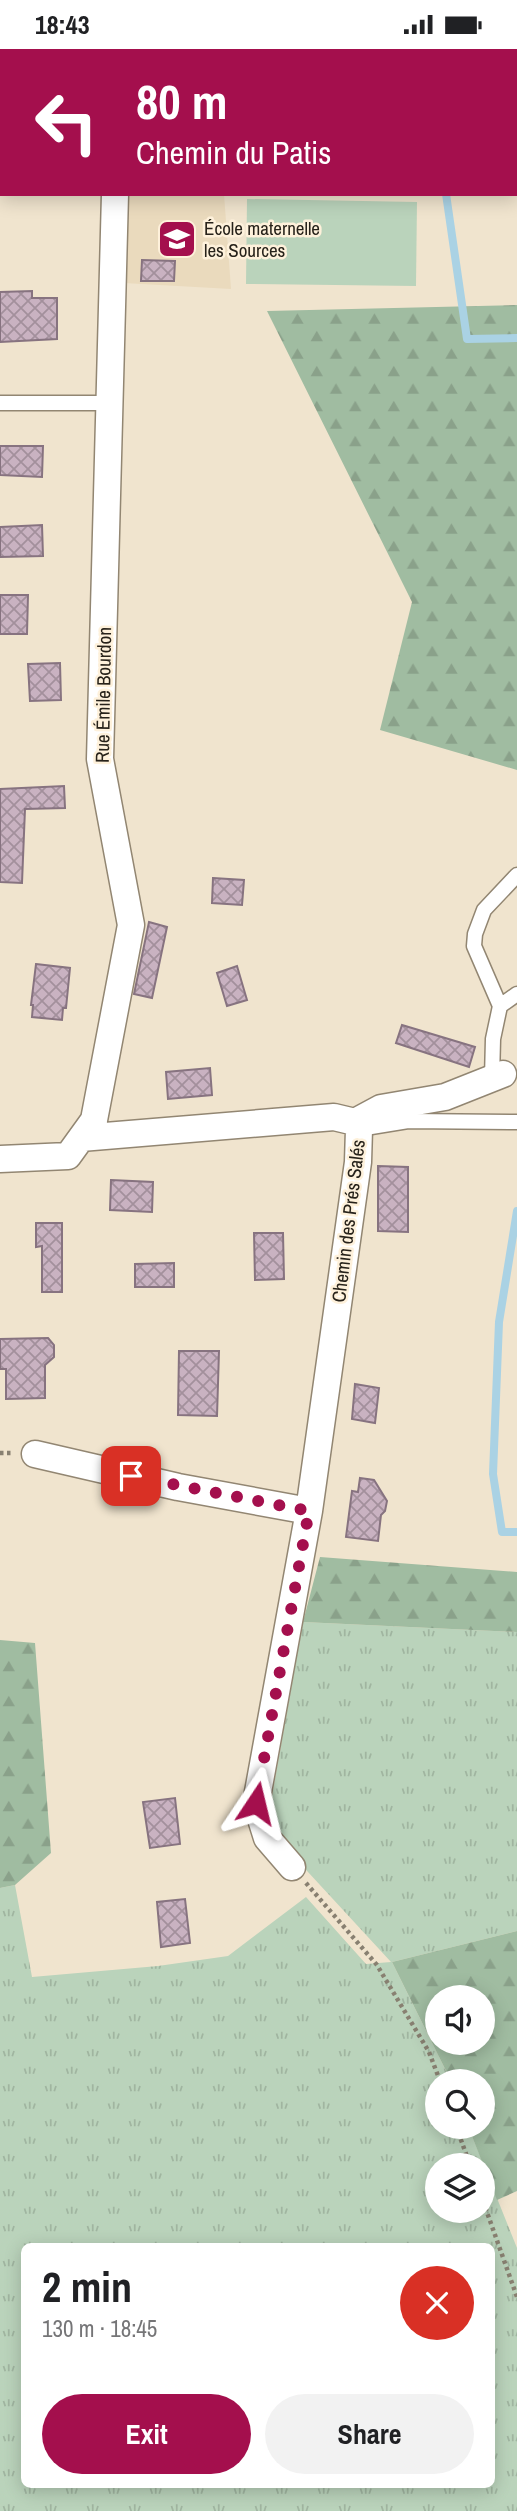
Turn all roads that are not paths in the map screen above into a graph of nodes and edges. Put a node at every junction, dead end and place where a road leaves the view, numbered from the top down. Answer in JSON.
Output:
{"nodes":[{"id":1,"x":115,"y":196,"type":"edge"},
{"id":2,"x":0,"y":403,"type":"edge"},
{"id":3,"x":110,"y":403,"type":"junction"},
{"id":4,"x":517,"y":875,"type":"edge"},
{"id":5,"x":517,"y":994,"type":"edge"},
{"id":6,"x":500,"y":1006,"type":"junction"},
{"id":7,"x":498,"y":1076,"type":"joint"},
{"id":8,"x":517,"y":1122,"type":"edge"},
{"id":9,"x":357,"y":1125,"type":"junction"},
{"id":10,"x":81,"y":1138,"type":"junction"},
{"id":11,"x":0,"y":1159,"type":"edge"},
{"id":12,"x":36,"y":1454,"type":"dead end"},
{"id":13,"x":309,"y":1511,"type":"junction"},
{"id":14,"x":292,"y":1867,"type":"road end"}],
"edges":[{"from":1,"to":3,"type":"street","name":"Rue Émile Bourdon"},
{"from":2,"to":3,"type":"lane"},
{"from":3,"to":10,"type":"street","name":"Rue Émile Bourdon"},
{"from":4,"to":6,"type":"lane"},
{"from":5,"to":6,"type":"lane"},
{"from":6,"to":7,"type":"lane"},
{"from":7,"to":9,"type":"street"},
{"from":8,"to":9,"type":"lane"},
{"from":9,"to":10,"type":"street","name":"Chemin des Prés Salés"},
{"from":9,"to":13,"type":"street","name":"Chemin des Prés Salés"},
{"from":10,"to":11,"type":"street","name":"Rue Émile Bourdon"},
{"from":12,"to":13,"type":"street"},
{"from":13,"to":14,"type":"street","name":"Chemin des Prés Salés"}]}
